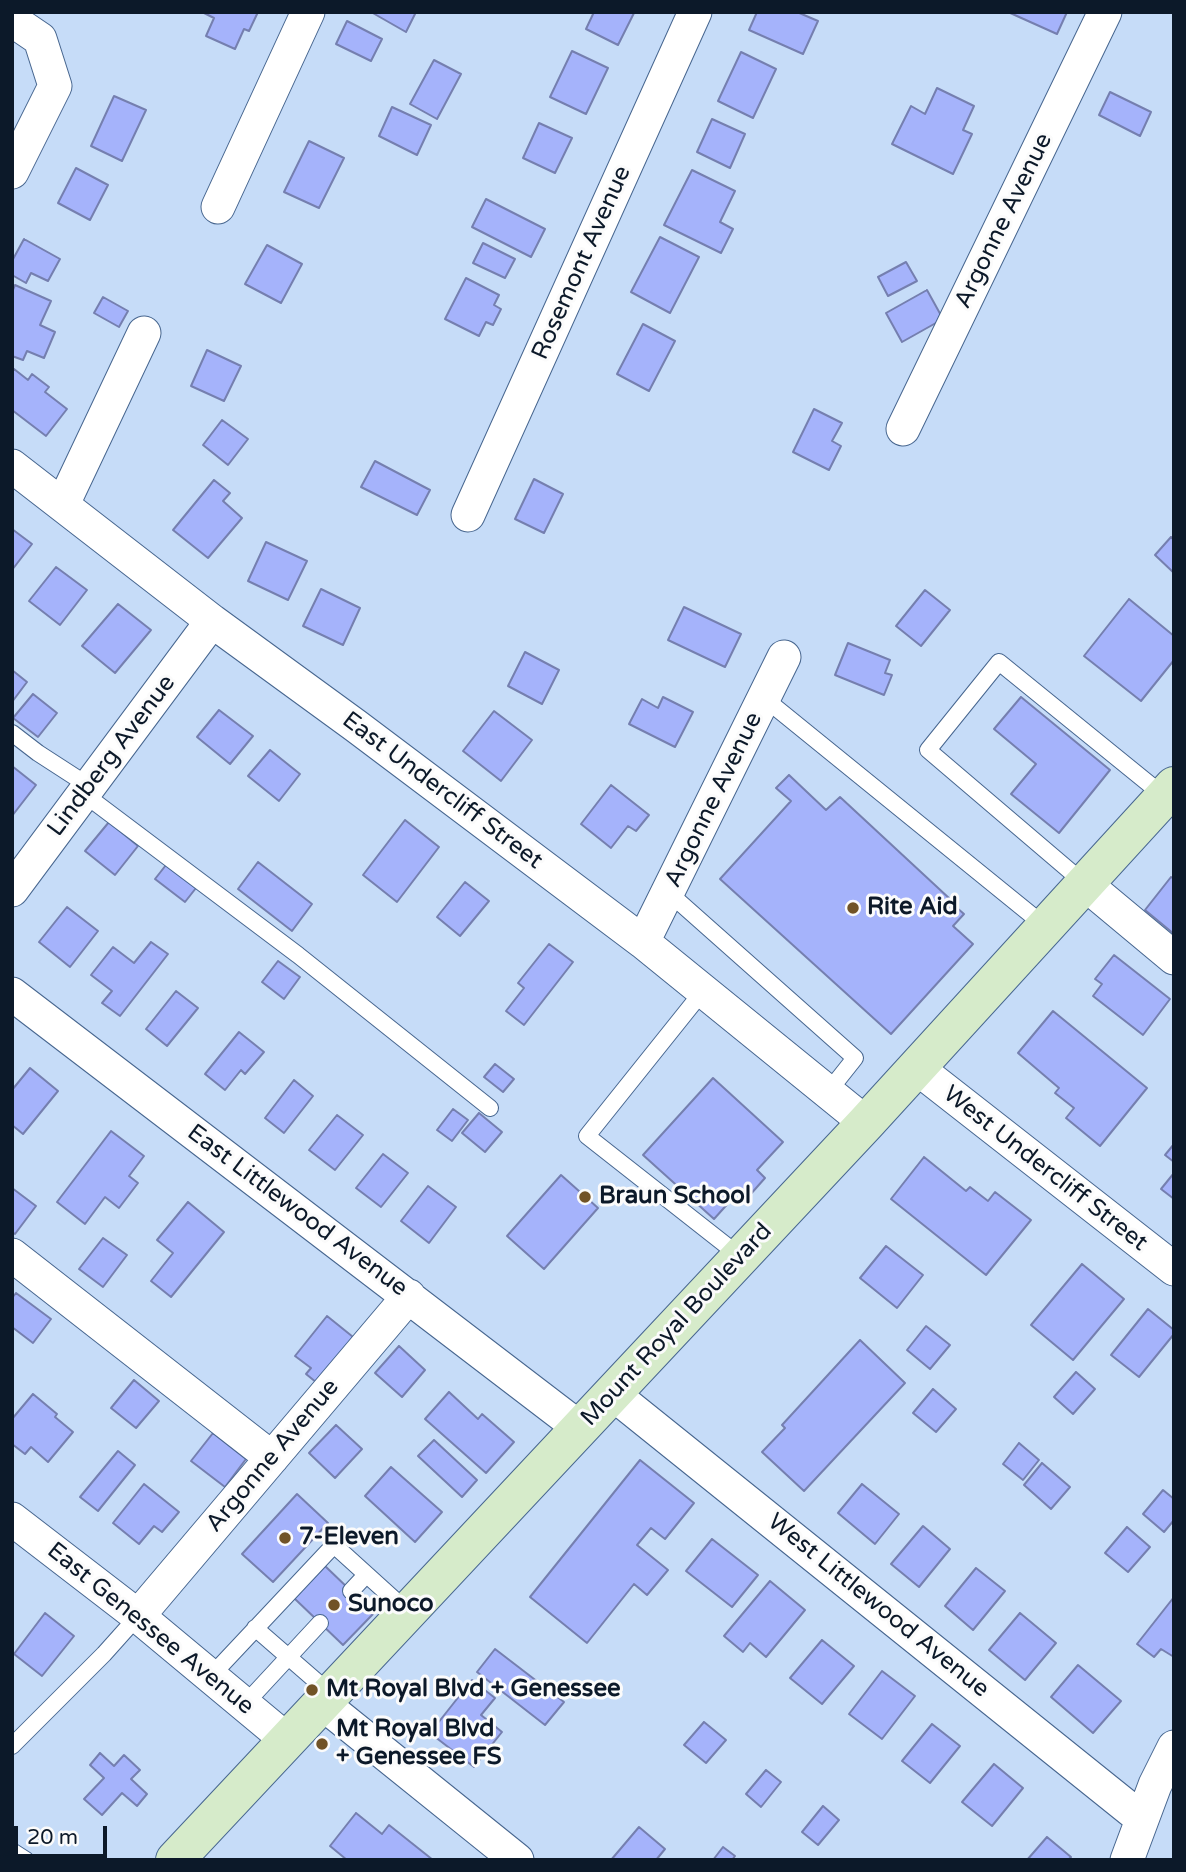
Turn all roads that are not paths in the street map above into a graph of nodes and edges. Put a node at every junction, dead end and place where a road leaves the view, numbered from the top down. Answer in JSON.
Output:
{"nodes":[{"id":1,"x":308,"y":12,"type":"edge"},
{"id":2,"x":695,"y":12,"type":"edge"},
{"id":3,"x":1105,"y":12,"type":"edge"},
{"id":4,"x":12,"y":20,"type":"edge"},
{"id":5,"x":12,"y":173,"type":"edge"},
{"id":6,"x":218,"y":207,"type":"dead end"},
{"id":7,"x":144,"y":333,"type":"dead end"},
{"id":8,"x":903,"y":429,"type":"dead end"},
{"id":9,"x":12,"y":466,"type":"edge"},
{"id":10,"x":63,"y":505,"type":"junction"},
{"id":11,"x":468,"y":514,"type":"dead end"},
{"id":12,"x":212,"y":621,"type":"junction"},
{"id":13,"x":784,"y":657,"type":"dead end"},
{"id":14,"x":764,"y":698,"type":"junction"},
{"id":15,"x":12,"y":733,"type":"edge"},
{"id":16,"x":87,"y":790,"type":"junction"},
{"id":17,"x":1169,"y":791,"type":"edge"},
{"id":18,"x":1084,"y":883,"type":"junction"},
{"id":19,"x":12,"y":890,"type":"edge"},
{"id":20,"x":667,"y":892,"type":"junction"},
{"id":21,"x":1045,"y":926,"type":"junction"},
{"id":22,"x":643,"y":942,"type":"junction"},
{"id":23,"x":1174,"y":958,"type":"edge"},
{"id":24,"x":703,"y":991,"type":"junction"},
{"id":25,"x":12,"y":994,"type":"edge"},
{"id":26,"x":917,"y":1068,"type":"junction"},
{"id":27,"x":828,"y":1092,"type":"junction"},
{"id":28,"x":490,"y":1108,"type":"dead end"},
{"id":29,"x":866,"y":1123,"type":"junction"},
{"id":30,"x":12,"y":1255,"type":"edge"},
{"id":31,"x":741,"y":1257,"type":"junction"},
{"id":32,"x":1174,"y":1269,"type":"edge"},
{"id":33,"x":409,"y":1296,"type":"junction"},
{"id":34,"x":613,"y":1394,"type":"junction"},
{"id":35,"x":581,"y":1429,"type":"junction"},
{"id":36,"x":272,"y":1458,"type":"junction"},
{"id":37,"x":12,"y":1519,"type":"edge"},
{"id":38,"x":366,"y":1574,"type":"junction"},
{"id":39,"x":351,"y":1591,"type":"dead end"},
{"id":40,"x":396,"y":1607,"type":"junction"},
{"id":41,"x":138,"y":1616,"type":"junction"},
{"id":42,"x":320,"y":1623,"type":"dead end"},
{"id":43,"x":255,"y":1628,"type":"junction"},
{"id":44,"x":289,"y":1656,"type":"junction"},
{"id":45,"x":210,"y":1677,"type":"junction"},
{"id":46,"x":324,"y":1688,"type":"junction"},
{"id":47,"x":244,"y":1705,"type":"junction"},
{"id":48,"x":287,"y":1740,"type":"junction"},
{"id":49,"x":12,"y":1746,"type":"edge"},
{"id":50,"x":1174,"y":1747,"type":"edge"},
{"id":51,"x":1142,"y":1819,"type":"junction"},
{"id":52,"x":12,"y":1852,"type":"edge"},
{"id":53,"x":26,"y":1860,"type":"edge"},
{"id":54,"x":175,"y":1860,"type":"edge"},
{"id":55,"x":517,"y":1860,"type":"edge"},
{"id":56,"x":1127,"y":1860,"type":"edge"}],
"edges":[{"from":1,"to":6,"type":"street"},
{"from":2,"to":11,"type":"street","name":"Rosemont Avenue"},
{"from":3,"to":8,"type":"street","name":"Argonne Avenue"},
{"from":4,"to":5,"type":"street"},
{"from":7,"to":10,"type":"street"},
{"from":9,"to":10,"type":"street","name":"East Undercliff Street"},
{"from":10,"to":12,"type":"street","name":"East Undercliff Street"},
{"from":12,"to":16,"type":"street","name":"Lindberg Avenue"},
{"from":12,"to":22,"type":"street","name":"East Undercliff Street"},
{"from":13,"to":14,"type":"street","name":"Argonne Avenue"},
{"from":14,"to":20,"type":"street","name":"Argonne Avenue"},
{"from":14,"to":21,"type":"lane"},
{"from":15,"to":16,"type":"lane"},
{"from":16,"to":19,"type":"street","name":"Lindberg Avenue"},
{"from":16,"to":28,"type":"lane"},
{"from":17,"to":18,"type":"main road","name":"Mount Royal Boulevard"},
{"from":17,"to":18,"type":"lane"},
{"from":18,"to":21,"type":"main road","name":"Mount Royal Boulevard"},
{"from":18,"to":23,"type":"street"},
{"from":20,"to":22,"type":"street","name":"Argonne Avenue"},
{"from":20,"to":27,"type":"lane"},
{"from":21,"to":26,"type":"main road","name":"Mount Royal Boulevard"},
{"from":22,"to":24,"type":"street","name":"East Undercliff Street"},
{"from":24,"to":27,"type":"street","name":"East Undercliff Street"},
{"from":24,"to":31,"type":"lane"},
{"from":25,"to":33,"type":"street","name":"East Littlewood Avenue"},
{"from":26,"to":29,"type":"main road","name":"Mount Royal Boulevard"},
{"from":26,"to":32,"type":"street","name":"West Undercliff Street"},
{"from":27,"to":29,"type":"street","name":"East Undercliff Street"},
{"from":29,"to":31,"type":"main road","name":"Mount Royal Boulevard"},
{"from":30,"to":36,"type":"street"},
{"from":31,"to":34,"type":"main road","name":"Mount Royal Boulevard"},
{"from":33,"to":35,"type":"street","name":"East Littlewood Avenue"},
{"from":33,"to":36,"type":"street","name":"Argonne Avenue"},
{"from":34,"to":35,"type":"main road","name":"Mount Royal Boulevard"},
{"from":34,"to":51,"type":"street","name":"West Littlewood Avenue"},
{"from":35,"to":40,"type":"main road","name":"Mount Royal Boulevard"},
{"from":36,"to":41,"type":"street","name":"Argonne Avenue"},
{"from":37,"to":41,"type":"street","name":"East Genessee Avenue"},
{"from":38,"to":39,"type":"lane"},
{"from":38,"to":40,"type":"lane"},
{"from":38,"to":43,"type":"lane"},
{"from":40,"to":46,"type":"main road","name":"Mount Royal Boulevard"},
{"from":41,"to":45,"type":"street","name":"East Genessee Avenue"},
{"from":41,"to":49,"type":"lane"},
{"from":42,"to":44,"type":"lane"},
{"from":43,"to":44,"type":"lane"},
{"from":43,"to":45,"type":"lane"},
{"from":44,"to":46,"type":"lane"},
{"from":44,"to":47,"type":"lane"},
{"from":45,"to":47,"type":"street","name":"East Genessee Avenue"},
{"from":46,"to":48,"type":"main road","name":"Mount Royal Boulevard"},
{"from":46,"to":55,"type":"street"},
{"from":47,"to":48,"type":"street","name":"East Genessee Avenue"},
{"from":48,"to":54,"type":"main road","name":"Mount Royal Boulevard"},
{"from":50,"to":51,"type":"street"},
{"from":51,"to":56,"type":"street"},
{"from":52,"to":53,"type":"lane"}]}
